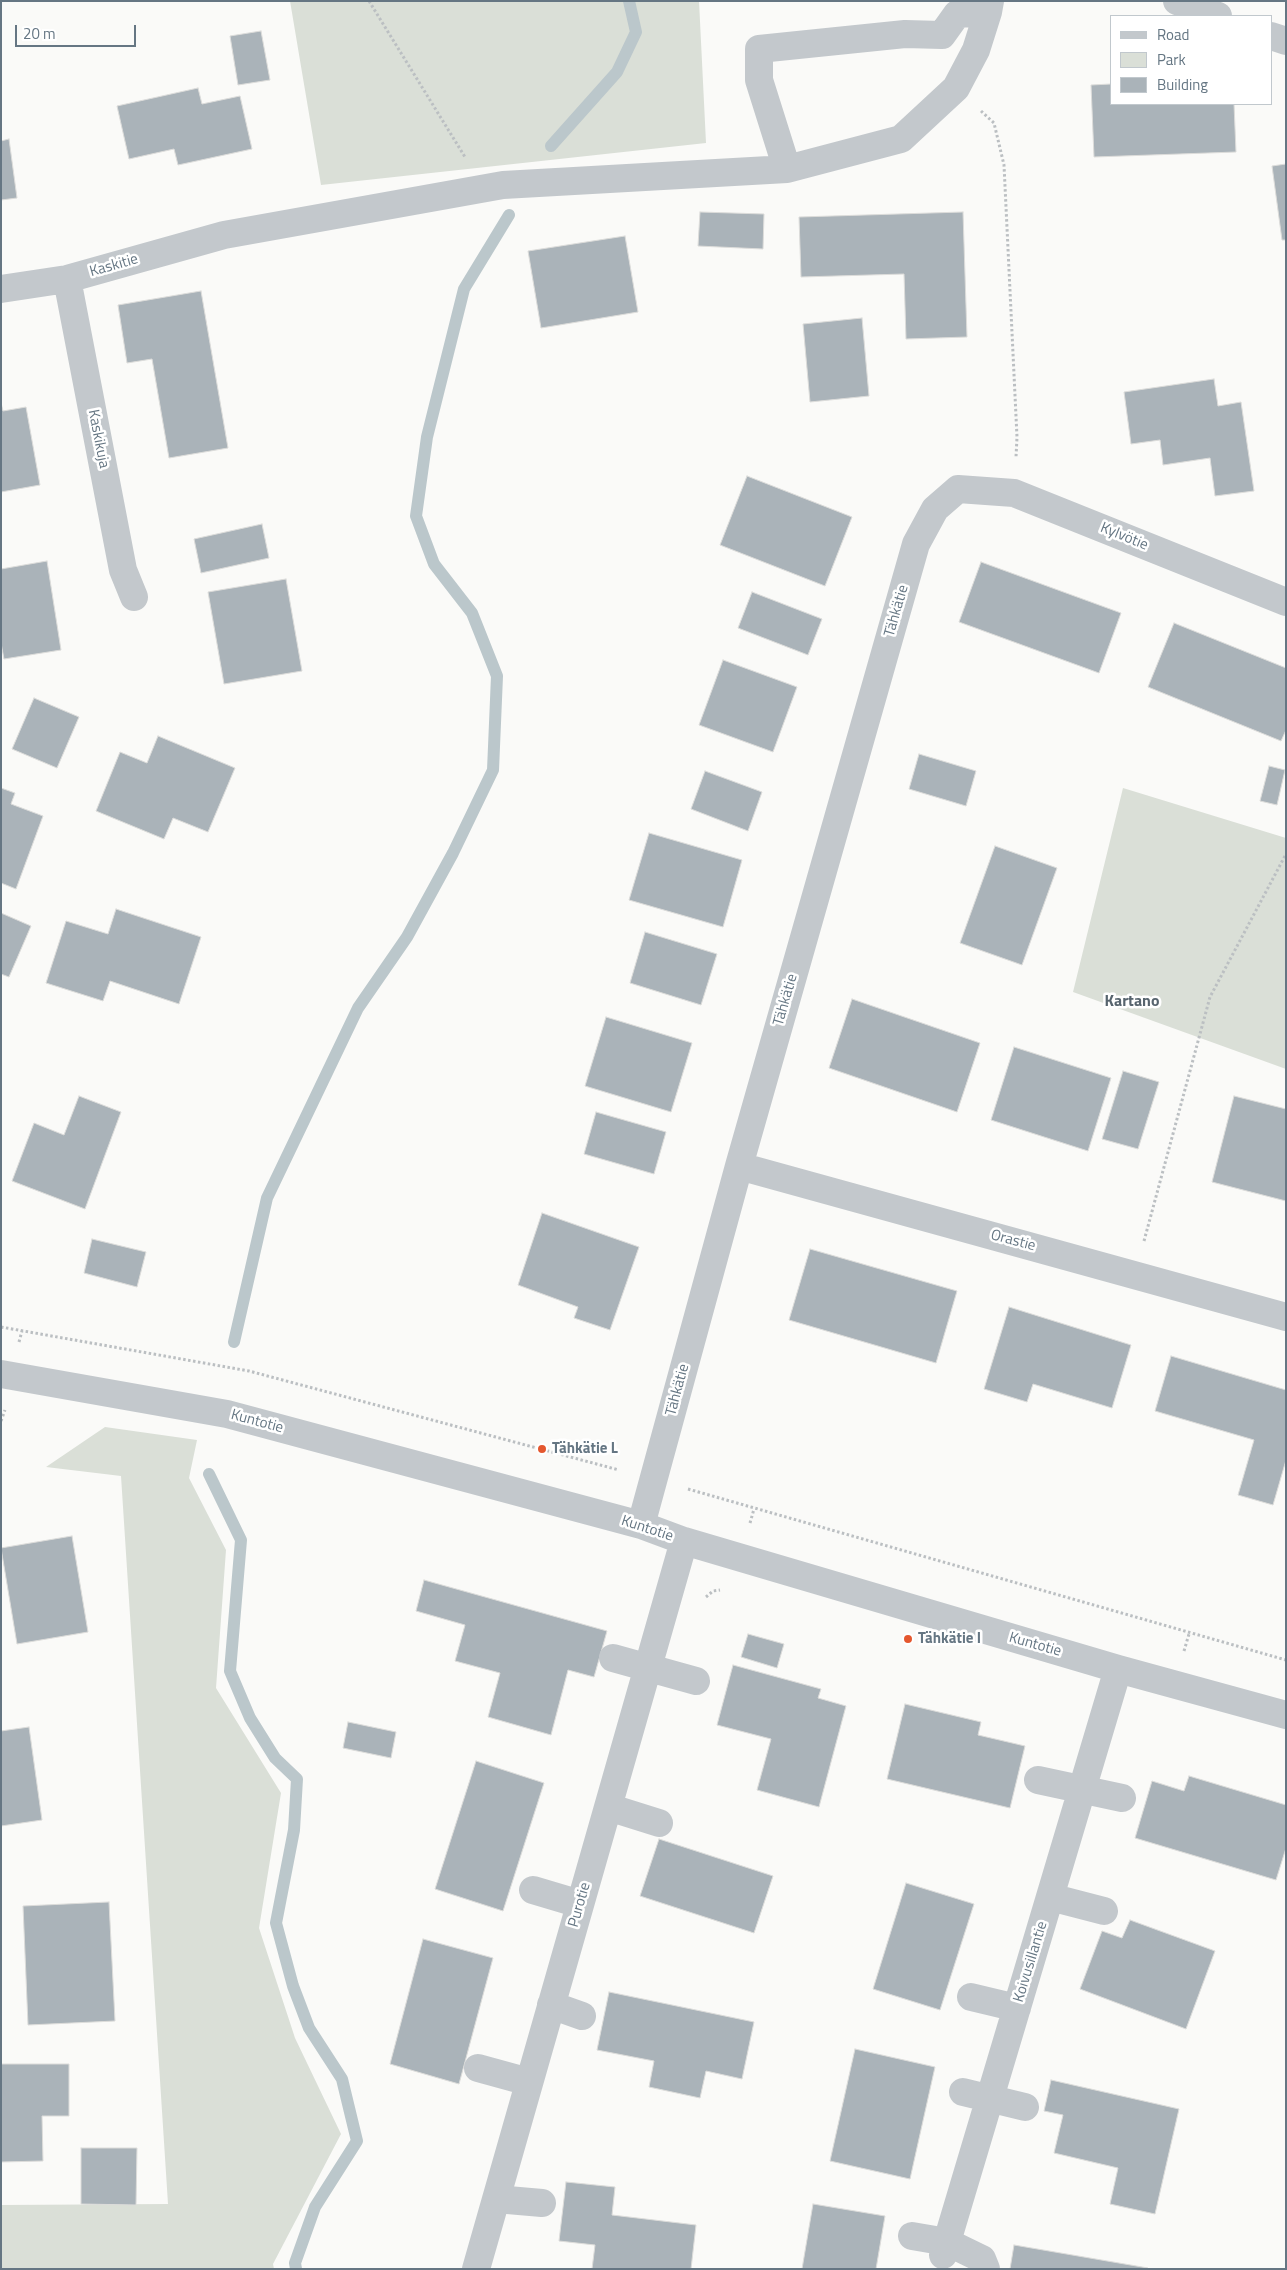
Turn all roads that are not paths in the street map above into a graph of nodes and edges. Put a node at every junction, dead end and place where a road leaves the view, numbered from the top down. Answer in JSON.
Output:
{"nodes":[{"id":1,"x":1177,"y":1,"type":"edge"},
{"id":2,"x":989,"y":7,"type":"edge"},
{"id":3,"x":1215,"y":15,"type":"edge"},
{"id":4,"x":1272,"y":36,"type":"edge"},
{"id":5,"x":1286,"y":41,"type":"edge"},
{"id":6,"x":787,"y":169,"type":"junction"},
{"id":7,"x":67,"y":279,"type":"junction"},
{"id":8,"x":1,"y":289,"type":"edge"},
{"id":9,"x":958,"y":489,"type":"joint"},
{"id":10,"x":134,"y":597,"type":"dead end"},
{"id":11,"x":1286,"y":602,"type":"edge"},
{"id":12,"x":739,"y":1166,"type":"junction"},
{"id":13,"x":1286,"y":1317,"type":"edge"},
{"id":14,"x":1,"y":1374,"type":"edge"},
{"id":15,"x":641,"y":1525,"type":"junction"},
{"id":16,"x":684,"y":1541,"type":"junction"},
{"id":17,"x":613,"y":1658,"type":"dead end"},
{"id":18,"x":648,"y":1666,"type":"junction"},
{"id":19,"x":1118,"y":1669,"type":"junction"},
{"id":20,"x":696,"y":1681,"type":"dead end"},
{"id":21,"x":1286,"y":1714,"type":"edge"},
{"id":22,"x":1038,"y":1780,"type":"dead end"},
{"id":23,"x":1082,"y":1788,"type":"junction"},
{"id":24,"x":1122,"y":1798,"type":"dead end"},
{"id":25,"x":608,"y":1807,"type":"junction"},
{"id":26,"x":659,"y":1823,"type":"dead end"},
{"id":27,"x":533,"y":1890,"type":"dead end"},
{"id":28,"x":1050,"y":1897,"type":"junction"},
{"id":29,"x":580,"y":1904,"type":"junction"},
{"id":30,"x":1104,"y":1911,"type":"dead end"},
{"id":31,"x":971,"y":1997,"type":"dead end"},
{"id":32,"x":551,"y":2005,"type":"junction"},
{"id":33,"x":1017,"y":2008,"type":"junction"},
{"id":34,"x":582,"y":2016,"type":"dead end"},
{"id":35,"x":478,"y":2068,"type":"dead end"},
{"id":36,"x":529,"y":2082,"type":"junction"},
{"id":37,"x":963,"y":2092,"type":"dead end"},
{"id":38,"x":990,"y":2098,"type":"junction"},
{"id":39,"x":1025,"y":2107,"type":"dead end"},
{"id":40,"x":496,"y":2199,"type":"junction"},
{"id":41,"x":542,"y":2203,"type":"dead end"},
{"id":42,"x":912,"y":2236,"type":"dead end"},
{"id":43,"x":945,"y":2249,"type":"junction"},
{"id":44,"x":476,"y":2269,"type":"edge"},
{"id":45,"x":986,"y":2269,"type":"edge"}],
"edges":[{"from":1,"to":3,"type":"street"},
{"from":2,"to":6,"type":"street","name":"Kaskitie"},
{"from":2,"to":6,"type":"street"},
{"from":4,"to":5,"type":"street"},
{"from":6,"to":7,"type":"street","name":"Kaskitie"},
{"from":7,"to":8,"type":"street","name":"Kaskitie"},
{"from":7,"to":10,"type":"street","name":"Kaskikuja"},
{"from":9,"to":11,"type":"street","name":"Kylvötie"},
{"from":9,"to":12,"type":"street","name":"Tähkätie"},
{"from":12,"to":13,"type":"street","name":"Orastie"},
{"from":12,"to":15,"type":"street","name":"Tähkätie"},
{"from":14,"to":15,"type":"street","name":"Kuntotie"},
{"from":15,"to":16,"type":"street","name":"Kuntotie"},
{"from":16,"to":18,"type":"street","name":"Purotie"},
{"from":16,"to":19,"type":"street","name":"Kuntotie"},
{"from":17,"to":18,"type":"street"},
{"from":18,"to":20,"type":"street"},
{"from":18,"to":25,"type":"street","name":"Purotie"},
{"from":19,"to":21,"type":"street","name":"Kuntotie"},
{"from":19,"to":23,"type":"street","name":"Koivusillantie"},
{"from":22,"to":23,"type":"street"},
{"from":23,"to":24,"type":"street"},
{"from":23,"to":28,"type":"street","name":"Koivusillantie"},
{"from":25,"to":26,"type":"street"},
{"from":25,"to":29,"type":"street","name":"Purotie"},
{"from":27,"to":29,"type":"street"},
{"from":28,"to":30,"type":"street"},
{"from":28,"to":33,"type":"street","name":"Koivusillantie"},
{"from":29,"to":32,"type":"street","name":"Purotie"},
{"from":31,"to":33,"type":"street"},
{"from":32,"to":34,"type":"street"},
{"from":32,"to":36,"type":"street","name":"Purotie"},
{"from":33,"to":38,"type":"street","name":"Koivusillantie"},
{"from":35,"to":36,"type":"street"},
{"from":36,"to":40,"type":"street","name":"Purotie"},
{"from":37,"to":38,"type":"street"},
{"from":38,"to":39,"type":"street"},
{"from":38,"to":43,"type":"street","name":"Koivusillantie"},
{"from":40,"to":41,"type":"street"},
{"from":40,"to":44,"type":"street","name":"Purotie"},
{"from":42,"to":43,"type":"street"},
{"from":43,"to":45,"type":"street"}]}
